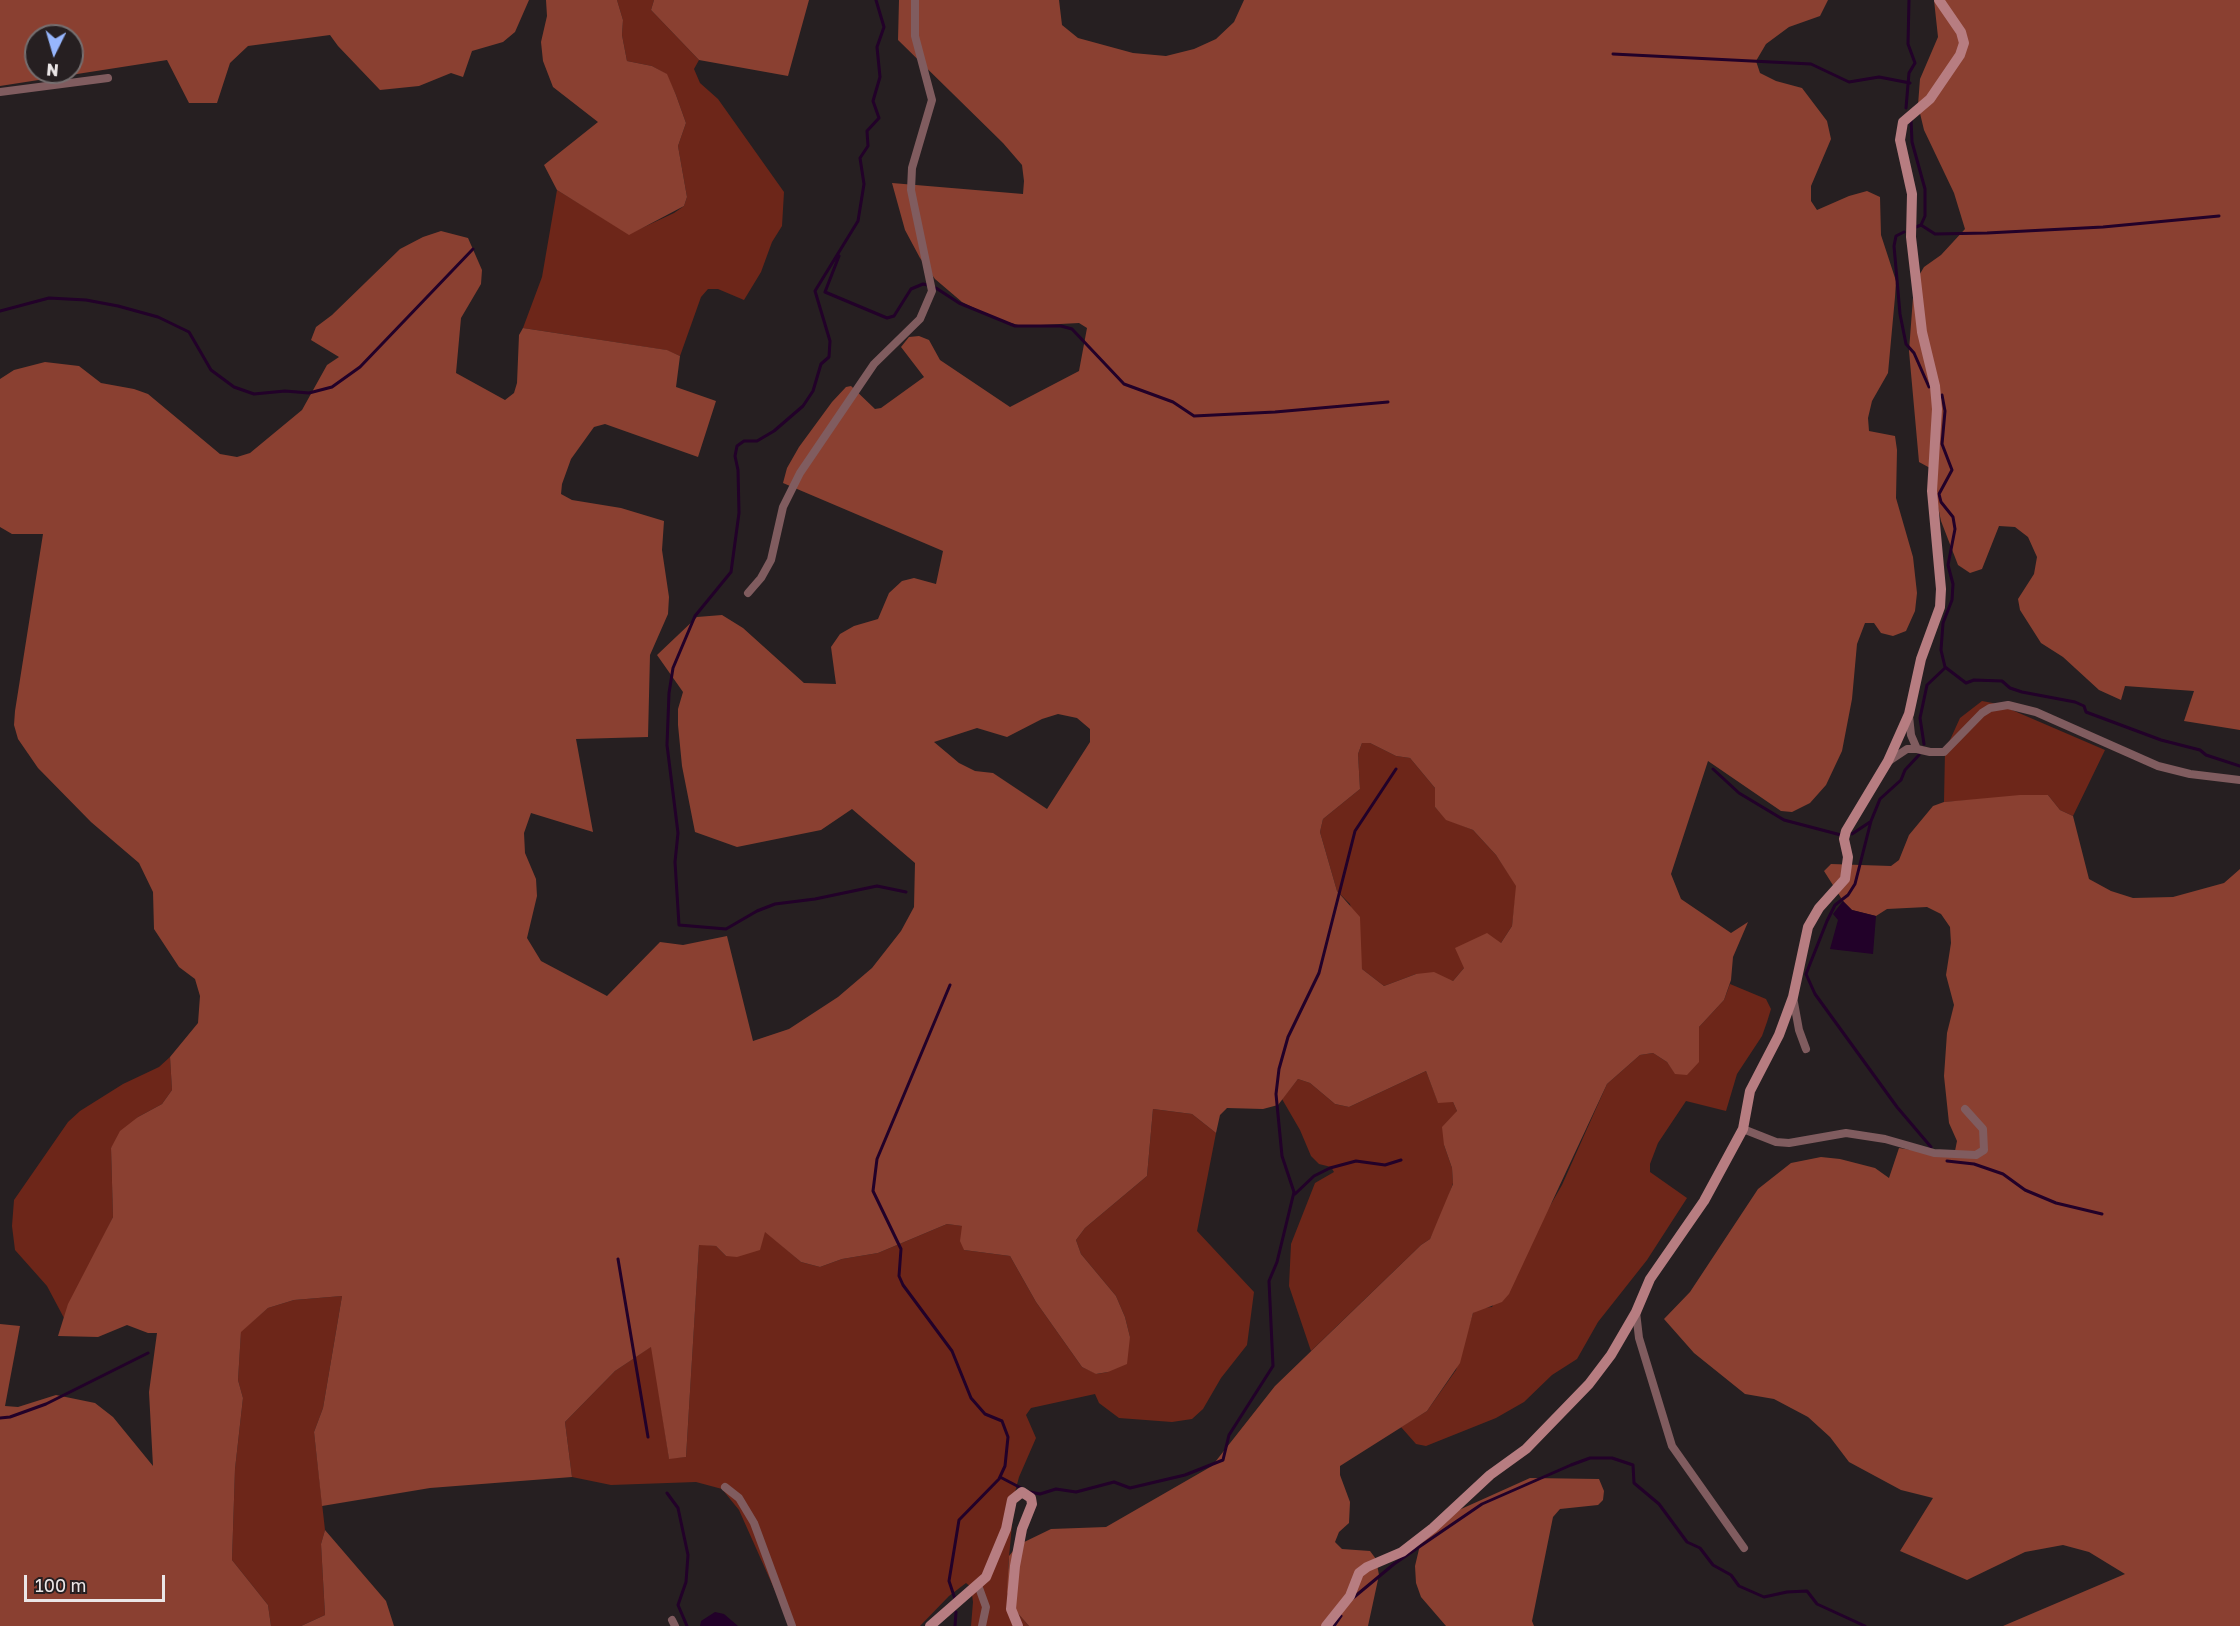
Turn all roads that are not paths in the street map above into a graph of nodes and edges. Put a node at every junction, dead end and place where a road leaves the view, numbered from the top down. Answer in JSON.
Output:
{"nodes":[{"id":1,"x":915,"y":0,"type":"edge"},
{"id":2,"x":1939,"y":0,"type":"edge"},
{"id":3,"x":108,"y":78,"type":"dead end"},
{"id":4,"x":0,"y":92,"type":"edge"},
{"id":5,"x":748,"y":593,"type":"dead end"},
{"id":6,"x":1909,"y":714,"type":"junction"},
{"id":7,"x":1917,"y":749,"type":"junction"},
{"id":8,"x":1888,"y":761,"type":"junction"},
{"id":9,"x":2240,"y":780,"type":"edge"},
{"id":10,"x":1793,"y":997,"type":"junction"},
{"id":11,"x":1806,"y":1049,"type":"dead end"},
{"id":12,"x":1965,"y":1108,"type":"dead end"},
{"id":13,"x":1743,"y":1129,"type":"junction"},
{"id":14,"x":1636,"y":1312,"type":"junction"},
{"id":15,"x":725,"y":1487,"type":"dead end"},
{"id":16,"x":1744,"y":1548,"type":"dead end"},
{"id":17,"x":978,"y":1585,"type":"junction"},
{"id":18,"x":792,"y":1626,"type":"edge"},
{"id":19,"x":930,"y":1626,"type":"edge"},
{"id":20,"x":982,"y":1626,"type":"edge"},
{"id":21,"x":1018,"y":1626,"type":"edge"},
{"id":22,"x":1326,"y":1626,"type":"edge"}],
"edges":[{"from":1,"to":5,"type":"street"},
{"from":2,"to":6,"type":"street"},
{"from":3,"to":4,"type":"street"},
{"from":6,"to":7,"type":"street"},
{"from":6,"to":8,"type":"street"},
{"from":7,"to":8,"type":"street"},
{"from":7,"to":9,"type":"street"},
{"from":8,"to":10,"type":"street"},
{"from":10,"to":11,"type":"street"},
{"from":10,"to":13,"type":"street"},
{"from":12,"to":13,"type":"street"},
{"from":13,"to":14,"type":"street"},
{"from":14,"to":16,"type":"street"},
{"from":14,"to":22,"type":"street"},
{"from":15,"to":18,"type":"street"},
{"from":17,"to":19,"type":"street"},
{"from":17,"to":20,"type":"street"},
{"from":17,"to":21,"type":"street"}]}
